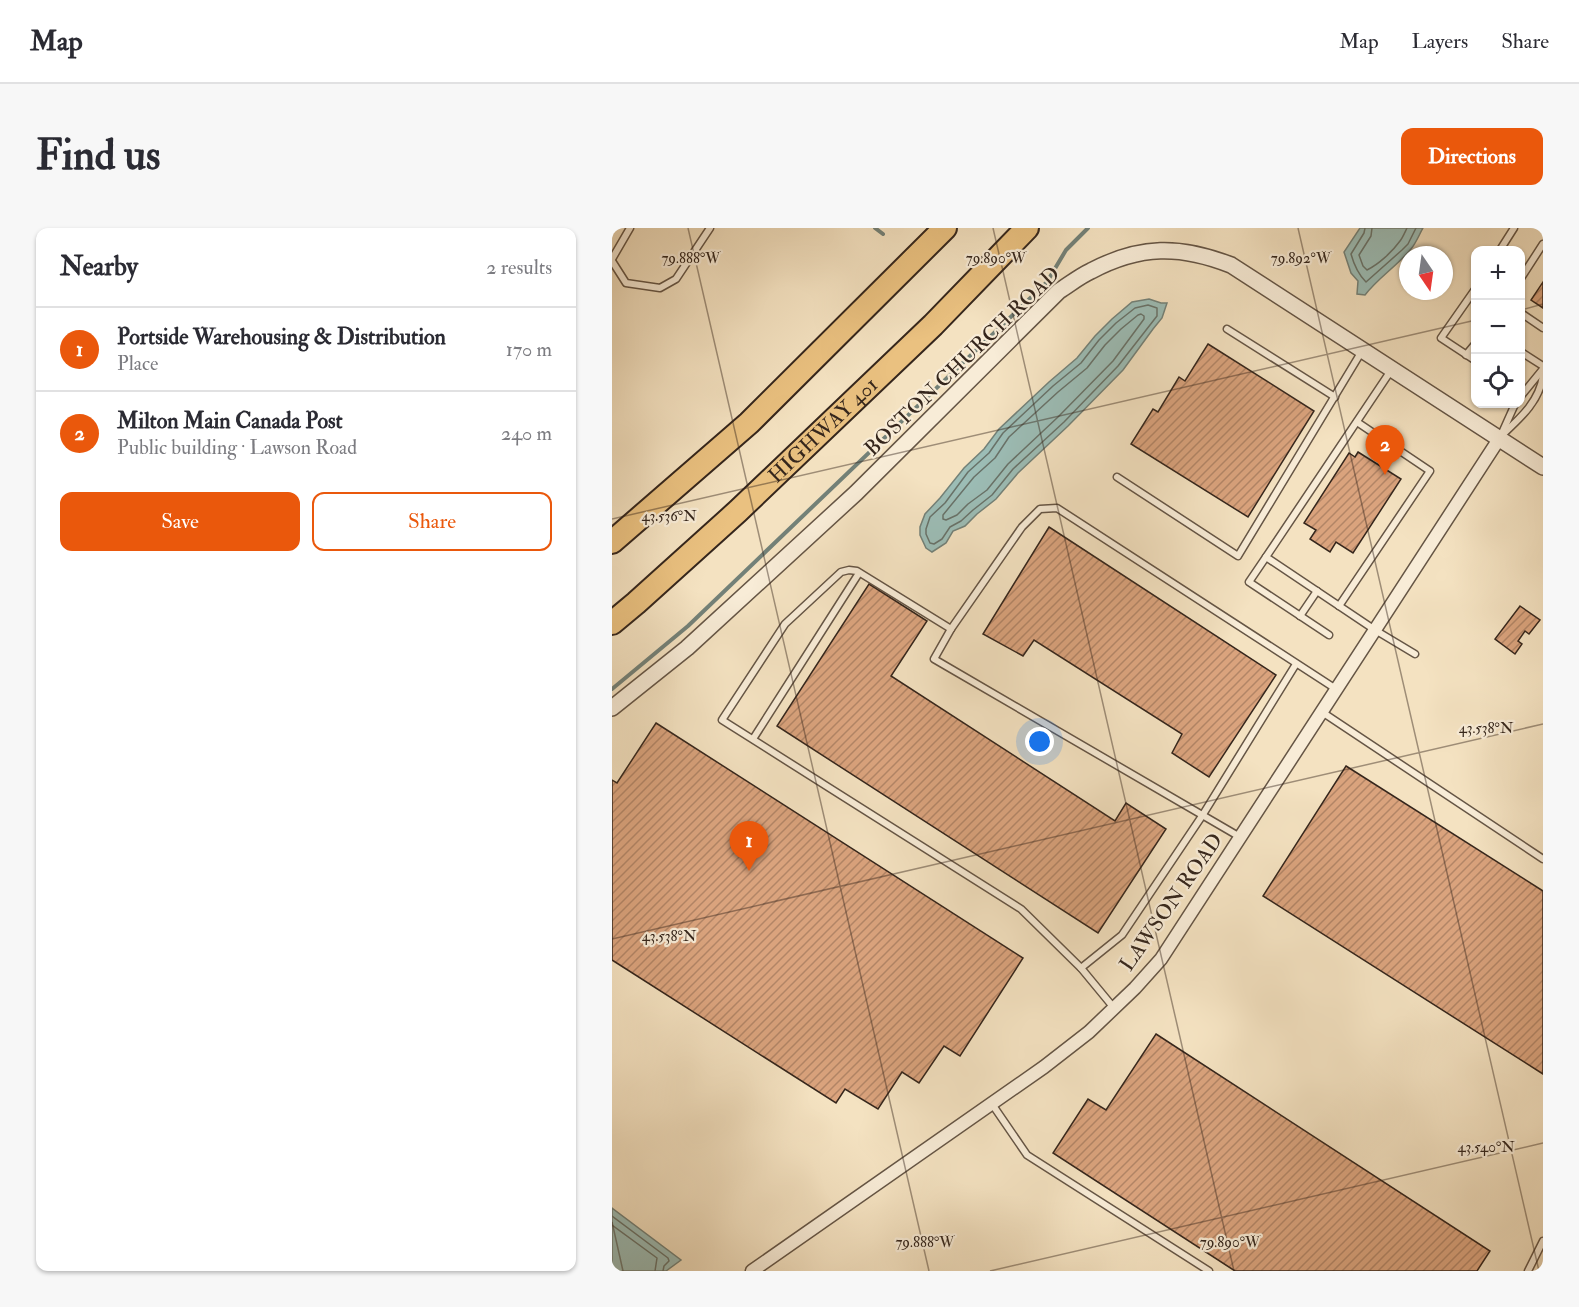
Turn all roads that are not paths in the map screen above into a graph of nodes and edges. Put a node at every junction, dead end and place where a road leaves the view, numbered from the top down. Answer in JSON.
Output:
{"nodes":[{"id":1,"x":630,"y":228,"type":"edge"},
{"id":2,"x":710,"y":228,"type":"edge"},
{"id":3,"x":945,"y":228,"type":"edge"},
{"id":4,"x":1027,"y":228,"type":"edge"},
{"id":5,"x":1514,"y":228,"type":"edge"},
{"id":6,"x":1543,"y":244,"type":"edge"},
{"id":7,"x":1503,"y":246,"type":"edge"},
{"id":8,"x":612,"y":260,"type":"edge"},
{"id":9,"x":1525,"y":272,"type":"edge"},
{"id":10,"x":1471,"y":295,"type":"edge"},
{"id":11,"x":1525,"y":316,"type":"edge"},
{"id":12,"x":1543,"y":328,"type":"edge"},
{"id":13,"x":1227,"y":329,"type":"dead end"},
{"id":14,"x":1471,"y":349,"type":"edge"},
{"id":15,"x":1363,"y":351,"type":"junction"},
{"id":16,"x":1524,"y":354,"type":"edge"},
{"id":17,"x":1466,"y":355,"type":"junction"},
{"id":18,"x":1471,"y":358,"type":"edge"},
{"id":19,"x":1543,"y":368,"type":"edge"},
{"id":20,"x":1392,"y":369,"type":"junction"},
{"id":21,"x":1543,"y":376,"type":"edge"},
{"id":22,"x":1525,"y":391,"type":"edge"},
{"id":23,"x":1335,"y":397,"type":"junction"},
{"id":24,"x":1513,"y":408,"type":"edge"},
{"id":25,"x":1357,"y":422,"type":"junction"},
{"id":26,"x":1499,"y":439,"type":"junction"},
{"id":27,"x":1543,"y":467,"type":"edge"},
{"id":28,"x":1117,"y":477,"type":"dead end"},
{"id":29,"x":612,"y":542,"type":"edge"},
{"id":30,"x":1266,"y":557,"type":"junction"},
{"id":31,"x":859,"y":573,"type":"junction"},
{"id":32,"x":1317,"y":591,"type":"junction"},
{"id":33,"x":1339,"y":606,"type":"junction"},
{"id":34,"x":1300,"y":616,"type":"junction"},
{"id":35,"x":612,"y":622,"type":"edge"},
{"id":36,"x":951,"y":629,"type":"junction"},
{"id":37,"x":1375,"y":630,"type":"junction"},
{"id":38,"x":1329,"y":635,"type":"dead end"},
{"id":39,"x":1415,"y":654,"type":"dead end"},
{"id":40,"x":1296,"y":664,"type":"junction"},
{"id":41,"x":1336,"y":689,"type":"junction"},
{"id":42,"x":612,"y":708,"type":"edge"},
{"id":43,"x":1321,"y":712,"type":"junction"},
{"id":44,"x":753,"y":739,"type":"junction"},
{"id":45,"x":1202,"y":816,"type":"junction"},
{"id":46,"x":1240,"y":837,"type":"junction"},
{"id":47,"x":1543,"y":859,"type":"edge"},
{"id":48,"x":1081,"y":968,"type":"junction"},
{"id":49,"x":1114,"y":1008,"type":"junction"},
{"id":50,"x":992,"y":1103,"type":"junction"},
{"id":51,"x":1543,"y":1241,"type":"edge"},
{"id":52,"x":752,"y":1271,"type":"edge"},
{"id":53,"x":1209,"y":1271,"type":"edge"},
{"id":54,"x":1528,"y":1271,"type":"edge"}],
"edges":[{"from":1,"to":8,"type":"lane"},
{"from":2,"to":8,"type":"lane"},
{"from":3,"to":29,"type":"highway"},
{"from":4,"to":35,"type":"highway","name":"HIGHWAY 401"},
{"from":5,"to":7,"type":"lane"},
{"from":6,"to":9,"type":"lane"},
{"from":10,"to":17,"type":"lane"},
{"from":11,"to":12,"type":"lane"},
{"from":13,"to":23,"type":"lane"},
{"from":14,"to":17,"type":"lane"},
{"from":15,"to":20,"type":"street","name":"BOSTON CHURCH ROAD"},
{"from":15,"to":23,"type":"lane"},
{"from":15,"to":42,"type":"street","name":"BOSTON CHURCH ROAD"},
{"from":16,"to":19,"type":"lane"},
{"from":17,"to":18,"type":"lane"},
{"from":19,"to":22,"type":"lane"},
{"from":20,"to":25,"type":"lane"},
{"from":20,"to":26,"type":"street","name":"BOSTON CHURCH ROAD"},
{"from":21,"to":26,"type":"lane"},
{"from":23,"to":28,"type":"lane"},
{"from":24,"to":26,"type":"lane"},
{"from":25,"to":30,"type":"lane"},
{"from":25,"to":33,"type":"lane"},
{"from":26,"to":27,"type":"street","name":"BOSTON CHURCH ROAD"},
{"from":26,"to":37,"type":"street","name":"LAWSON ROAD"},
{"from":30,"to":32,"type":"lane"},
{"from":30,"to":34,"type":"lane"},
{"from":31,"to":36,"type":"lane"},
{"from":31,"to":44,"type":"lane"},
{"from":31,"to":44,"type":"lane"},
{"from":32,"to":33,"type":"lane"},
{"from":32,"to":34,"type":"lane"},
{"from":33,"to":37,"type":"lane"},
{"from":34,"to":38,"type":"lane"},
{"from":36,"to":40,"type":"lane"},
{"from":36,"to":45,"type":"lane"},
{"from":37,"to":39,"type":"lane"},
{"from":37,"to":41,"type":"street","name":"LAWSON ROAD"},
{"from":40,"to":41,"type":"lane"},
{"from":40,"to":45,"type":"lane"},
{"from":41,"to":43,"type":"street","name":"LAWSON ROAD"},
{"from":43,"to":46,"type":"street","name":"LAWSON ROAD"},
{"from":43,"to":47,"type":"lane"},
{"from":44,"to":48,"type":"lane"},
{"from":45,"to":46,"type":"lane"},
{"from":45,"to":48,"type":"lane"},
{"from":46,"to":49,"type":"street","name":"LAWSON ROAD"},
{"from":48,"to":49,"type":"lane"},
{"from":49,"to":50,"type":"street","name":"LAWSON ROAD"},
{"from":50,"to":52,"type":"street","name":"LAWSON ROAD"},
{"from":50,"to":53,"type":"lane"},
{"from":51,"to":54,"type":"lane"}]}
